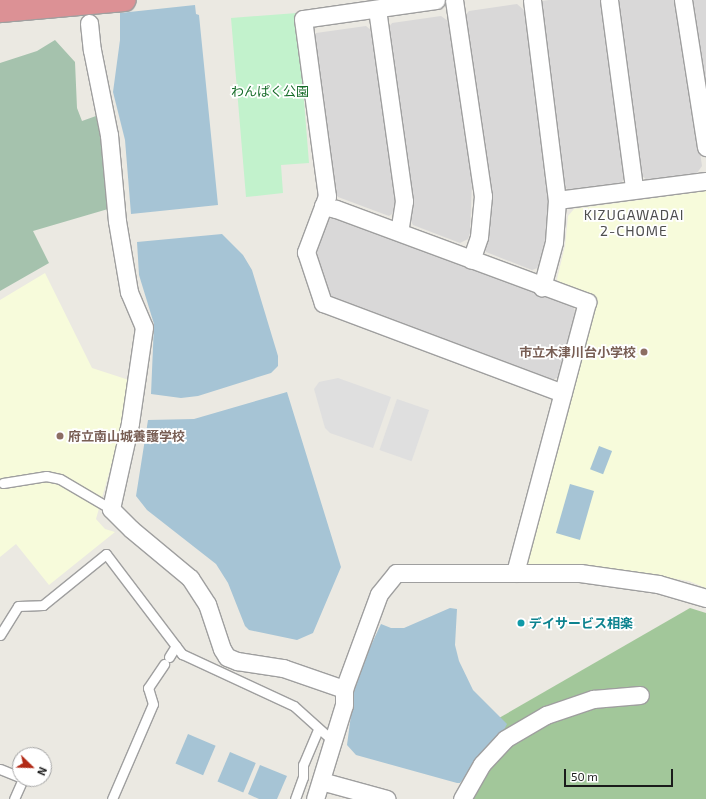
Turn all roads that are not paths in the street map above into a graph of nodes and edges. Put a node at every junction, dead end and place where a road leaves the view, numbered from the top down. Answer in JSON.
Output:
{"nodes":[{"id":1,"x":125,"y":0,"type":"edge"},
{"id":2,"x":436,"y":0,"type":"edge"},
{"id":3,"x":454,"y":0,"type":"edge"},
{"id":4,"x":532,"y":0,"type":"edge"},
{"id":5,"x":609,"y":0,"type":"edge"},
{"id":6,"x":683,"y":0,"type":"edge"},
{"id":7,"x":377,"y":9,"type":"junction"},
{"id":8,"x":0,"y":10,"type":"edge"},
{"id":9,"x":91,"y":13,"type":"junction"},
{"id":10,"x":706,"y":147,"type":"edge"},
{"id":11,"x":706,"y":180,"type":"edge"},
{"id":12,"x":634,"y":188,"type":"junction"},
{"id":13,"x":557,"y":200,"type":"junction"},
{"id":14,"x":323,"y":206,"type":"junction"},
{"id":15,"x":399,"y":232,"type":"junction"},
{"id":16,"x":471,"y":260,"type":"junction"},
{"id":17,"x":542,"y":287,"type":"junction"},
{"id":18,"x":563,"y":392,"type":"junction"},
{"id":19,"x":2,"y":483,"type":"dead end"},
{"id":20,"x":111,"y":509,"type":"junction"},
{"id":21,"x":515,"y":573,"type":"junction"},
{"id":22,"x":706,"y":598,"type":"edge"},
{"id":23,"x":0,"y":635,"type":"edge"},
{"id":24,"x":176,"y":646,"type":"junction"},
{"id":25,"x":344,"y":689,"type":"junction"},
{"id":26,"x":640,"y":696,"type":"dead end"},
{"id":27,"x":318,"y":729,"type":"junction"},
{"id":28,"x":333,"y":741,"type":"junction"},
{"id":29,"x":0,"y":769,"type":"edge"},
{"id":30,"x":12,"y":774,"type":"edge"},
{"id":31,"x":321,"y":781,"type":"junction"},
{"id":32,"x":19,"y":787,"type":"edge"},
{"id":33,"x":14,"y":799,"type":"edge"},
{"id":34,"x":112,"y":799,"type":"edge"},
{"id":35,"x":294,"y":799,"type":"edge"},
{"id":36,"x":315,"y":799,"type":"edge"},
{"id":37,"x":387,"y":799,"type":"edge"},
{"id":38,"x":462,"y":799,"type":"edge"}],
"edges":[{"from":1,"to":9,"type":"highway"},
{"from":2,"to":7,"type":"street"},
{"from":3,"to":16,"type":"street"},
{"from":4,"to":13,"type":"street"},
{"from":5,"to":12,"type":"street"},
{"from":6,"to":10,"type":"street"},
{"from":7,"to":14,"type":"street"},
{"from":7,"to":15,"type":"street"},
{"from":8,"to":9,"type":"highway"},
{"from":9,"to":20,"type":"street"},
{"from":11,"to":12,"type":"street"},
{"from":12,"to":13,"type":"street"},
{"from":13,"to":17,"type":"street"},
{"from":14,"to":15,"type":"street"},
{"from":14,"to":18,"type":"street"},
{"from":15,"to":16,"type":"street"},
{"from":16,"to":17,"type":"street"},
{"from":17,"to":18,"type":"street"},
{"from":18,"to":21,"type":"street"},
{"from":19,"to":20,"type":"lane"},
{"from":20,"to":25,"type":"street"},
{"from":21,"to":22,"type":"street"},
{"from":21,"to":25,"type":"street"},
{"from":23,"to":24,"type":"lane"},
{"from":24,"to":27,"type":"lane"},
{"from":24,"to":34,"type":"lane"},
{"from":25,"to":28,"type":"street"},
{"from":26,"to":38,"type":"street"},
{"from":27,"to":28,"type":"lane"},
{"from":27,"to":35,"type":"lane"},
{"from":28,"to":31,"type":"street"},
{"from":29,"to":30,"type":"lane"},
{"from":31,"to":36,"type":"street"},
{"from":31,"to":37,"type":"street"},
{"from":32,"to":33,"type":"lane"}]}
